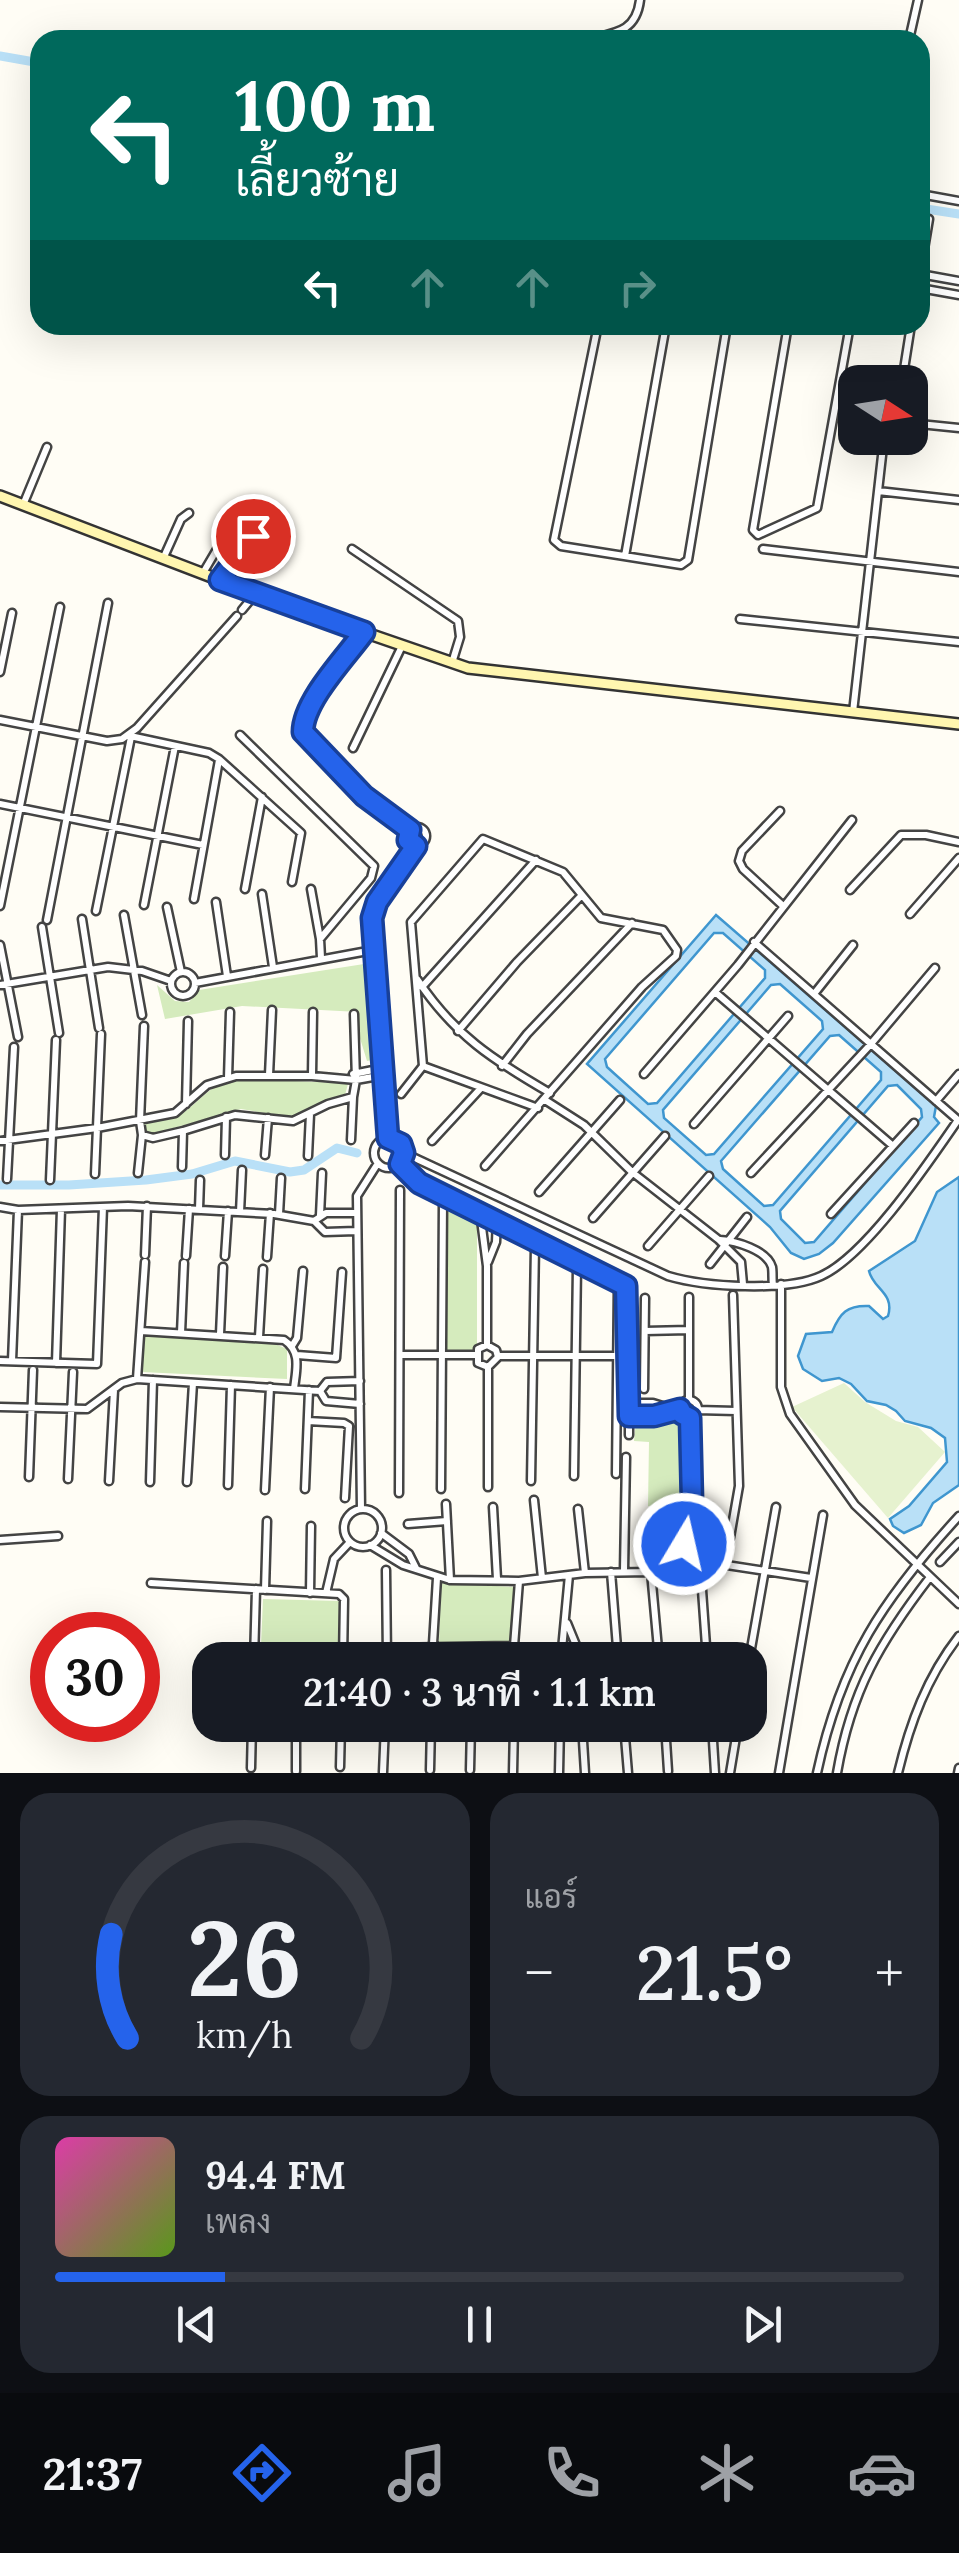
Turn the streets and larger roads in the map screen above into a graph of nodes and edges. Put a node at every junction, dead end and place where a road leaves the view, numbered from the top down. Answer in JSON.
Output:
{"nodes":[{"id":1,"x":640,"y":0,"type":"edge"},
{"id":2,"x":918,"y":0,"type":"edge"},
{"id":3,"x":624,"y":30,"type":"edge"},
{"id":4,"x":911,"y":30,"type":"edge"},
{"id":5,"x":930,"y":196,"type":"edge"},
{"id":6,"x":959,"y":201,"type":"edge"},
{"id":7,"x":930,"y":276,"type":"edge"},
{"id":8,"x":959,"y":281,"type":"edge"},
{"id":9,"x":930,"y":290,"type":"edge"},
{"id":10,"x":959,"y":295,"type":"edge"},
{"id":11,"x":596,"y":335,"type":"edge"},
{"id":12,"x":664,"y":335,"type":"edge"},
{"id":13,"x":725,"y":335,"type":"edge"},
{"id":14,"x":786,"y":335,"type":"edge"},
{"id":15,"x":848,"y":335,"type":"edge"},
{"id":16,"x":910,"y":335,"type":"edge"},
{"id":17,"x":905,"y":365,"type":"edge"},
{"id":18,"x":928,"y":425,"type":"edge"},
{"id":19,"x":959,"y":428,"type":"edge"},
{"id":20,"x":47,"y":447,"type":"dead end"},
{"id":21,"x":882,"y":455,"type":"edge"},
{"id":22,"x":878,"y":491,"type":"junction"},
{"id":23,"x":0,"y":496,"type":"edge"},
{"id":24,"x":959,"y":500,"type":"edge"},
{"id":25,"x":23,"y":504,"type":"junction"},
{"id":26,"x":242,"y":507,"type":"dead end"},
{"id":27,"x":189,"y":513,"type":"dead end"},
{"id":28,"x":253,"y":536,"type":"dead end"},
{"id":29,"x":352,"y":549,"type":"dead end"},
{"id":30,"x":763,"y":549,"type":"dead end"},
{"id":31,"x":625,"y":556,"type":"junction"},
{"id":32,"x":163,"y":559,"type":"junction"},
{"id":33,"x":869,"y":562,"type":"junction"},
{"id":34,"x":959,"y":572,"type":"edge"},
{"id":35,"x":203,"y":574,"type":"junction"},
{"id":36,"x":220,"y":580,"type":"junction"},
{"id":37,"x":256,"y":594,"type":"junction"},
{"id":38,"x":108,"y":603,"type":"dead end"},
{"id":39,"x":60,"y":607,"type":"dead end"},
{"id":40,"x":12,"y":612,"type":"dead end"},
{"id":41,"x":740,"y":619,"type":"dead end"},
{"id":42,"x":862,"y":631,"type":"junction"},
{"id":43,"x":364,"y":632,"type":"junction"},
{"id":44,"x":959,"y":642,"type":"edge"},
{"id":45,"x":402,"y":646,"type":"junction"},
{"id":46,"x":452,"y":663,"type":"junction"},
{"id":47,"x":0,"y":672,"type":"edge"},
{"id":48,"x":853,"y":712,"type":"junction"},
{"id":49,"x":0,"y":720,"type":"edge"},
{"id":50,"x":959,"y":724,"type":"edge"},
{"id":51,"x":37,"y":728,"type":"junction"},
{"id":52,"x":240,"y":735,"type":"dead end"},
{"id":53,"x":130,"y":736,"type":"junction"},
{"id":54,"x":81,"y":737,"type":"junction"},
{"id":55,"x":175,"y":746,"type":"junction"},
{"id":56,"x":353,"y":748,"type":"dead end"},
{"id":57,"x":219,"y":759,"type":"junction"},
{"id":58,"x":262,"y":797,"type":"junction"},
{"id":59,"x":0,"y":804,"type":"edge"},
{"id":60,"x":20,"y":808,"type":"junction"},
{"id":61,"x":780,"y":811,"type":"dead end"},
{"id":62,"x":65,"y":818,"type":"junction"},
{"id":63,"x":852,"y":820,"type":"dead end"},
{"id":64,"x":112,"y":827,"type":"junction"},
{"id":65,"x":410,"y":830,"type":"junction"},
{"id":66,"x":157,"y":836,"type":"junction"},
{"id":67,"x":959,"y":842,"type":"edge"},
{"id":68,"x":203,"y":845,"type":"junction"},
{"id":69,"x":416,"y":846,"type":"junction"},
{"id":70,"x":959,"y":858,"type":"edge"},
{"id":71,"x":536,"y":860,"type":"junction"},
{"id":72,"x":292,"y":882,"type":"dead end"},
{"id":73,"x":245,"y":889,"type":"dead end"},
{"id":74,"x":311,"y":889,"type":"dead end"},
{"id":75,"x":850,"y":890,"type":"dead end"},
{"id":76,"x":262,"y":894,"type":"dead end"},
{"id":77,"x":581,"y":896,"type":"junction"},
{"id":78,"x":194,"y":899,"type":"dead end"},
{"id":79,"x":216,"y":902,"type":"dead end"},
{"id":80,"x":782,"y":905,"type":"junction"},
{"id":81,"x":0,"y":906,"type":"edge"},
{"id":82,"x":144,"y":906,"type":"dead end"},
{"id":83,"x":168,"y":907,"type":"dead end"},
{"id":84,"x":96,"y":911,"type":"dead end"},
{"id":85,"x":124,"y":914,"type":"dead end"},
{"id":86,"x":910,"y":914,"type":"dead end"},
{"id":87,"x":82,"y":919,"type":"dead end"},
{"id":88,"x":632,"y":922,"type":"junction"},
{"id":89,"x":320,"y":940,"type":"junction"},
{"id":90,"x":754,"y":943,"type":"junction"},
{"id":91,"x":0,"y":945,"type":"edge"},
{"id":92,"x":853,"y":945,"type":"dead end"},
{"id":93,"x":372,"y":950,"type":"junction"},
{"id":94,"x":321,"y":958,"type":"junction"},
{"id":95,"x":274,"y":968,"type":"junction"},
{"id":96,"x":935,"y":968,"type":"dead end"},
{"id":97,"x":89,"y":970,"type":"junction"},
{"id":98,"x":134,"y":970,"type":"junction"},
{"id":99,"x":181,"y":972,"type":"junction"},
{"id":100,"x":227,"y":976,"type":"junction"},
{"id":101,"x":50,"y":977,"type":"junction"},
{"id":102,"x":417,"y":978,"type":"junction"},
{"id":103,"x":171,"y":981,"type":"junction"},
{"id":104,"x":194,"y":983,"type":"junction"},
{"id":105,"x":4,"y":985,"type":"edge"},
{"id":106,"x":422,"y":987,"type":"junction"},
{"id":107,"x":715,"y":992,"type":"junction"},
{"id":108,"x":814,"y":994,"type":"junction"},
{"id":109,"x":272,"y":1010,"type":"dead end"},
{"id":110,"x":230,"y":1012,"type":"dead end"},
{"id":111,"x":313,"y":1012,"type":"dead end"},
{"id":112,"x":354,"y":1014,"type":"dead end"},
{"id":113,"x":142,"y":1015,"type":"dead end"},
{"id":114,"x":788,"y":1016,"type":"dead end"},
{"id":115,"x":188,"y":1021,"type":"dead end"},
{"id":116,"x":144,"y":1026,"type":"dead end"},
{"id":117,"x":458,"y":1032,"type":"junction"},
{"id":118,"x":18,"y":1037,"type":"dead end"},
{"id":119,"x":771,"y":1039,"type":"junction"},
{"id":120,"x":869,"y":1045,"type":"junction"},
{"id":121,"x":14,"y":1047,"type":"dead end"},
{"id":122,"x":423,"y":1066,"type":"junction"},
{"id":123,"x":502,"y":1066,"type":"junction"},
{"id":124,"x":383,"y":1071,"type":"junction"},
{"id":125,"x":644,"y":1074,"type":"dead end"},
{"id":126,"x":959,"y":1074,"type":"edge"},
{"id":127,"x":269,"y":1075,"type":"junction"},
{"id":128,"x":312,"y":1076,"type":"junction"},
{"id":129,"x":353,"y":1077,"type":"junction"},
{"id":130,"x":228,"y":1078,"type":"junction"},
{"id":131,"x":481,"y":1088,"type":"junction"},
{"id":132,"x":828,"y":1090,"type":"junction"},
{"id":133,"x":401,"y":1094,"type":"dead end"},
{"id":134,"x":353,"y":1097,"type":"junction"},
{"id":135,"x":548,"y":1097,"type":"junction"},
{"id":136,"x":620,"y":1100,"type":"dead end"},
{"id":137,"x":936,"y":1102,"type":"junction"},
{"id":138,"x":186,"y":1104,"type":"junction"},
{"id":139,"x":538,"y":1108,"type":"junction"},
{"id":140,"x":310,"y":1114,"type":"junction"},
{"id":141,"x":226,"y":1116,"type":"junction"},
{"id":142,"x":268,"y":1118,"type":"junction"},
{"id":143,"x":958,"y":1120,"type":"edge"},
{"id":144,"x":140,"y":1121,"type":"junction"},
{"id":145,"x":914,"y":1123,"type":"dead end"},
{"id":146,"x":694,"y":1124,"type":"dead end"},
{"id":147,"x":97,"y":1128,"type":"junction"},
{"id":148,"x":183,"y":1132,"type":"junction"},
{"id":149,"x":592,"y":1132,"type":"junction"},
{"id":150,"x":53,"y":1135,"type":"junction"},
{"id":151,"x":142,"y":1135,"type":"junction"},
{"id":152,"x":665,"y":1136,"type":"dead end"},
{"id":153,"x":388,"y":1138,"type":"junction"},
{"id":154,"x":351,"y":1140,"type":"dead end"},
{"id":155,"x":0,"y":1141,"type":"edge"},
{"id":156,"x":10,"y":1141,"type":"junction"},
{"id":157,"x":432,"y":1142,"type":"dead end"},
{"id":158,"x":893,"y":1146,"type":"junction"},
{"id":159,"x":404,"y":1153,"type":"junction"},
{"id":160,"x":224,"y":1155,"type":"dead end"},
{"id":161,"x":265,"y":1155,"type":"dead end"},
{"id":162,"x":308,"y":1156,"type":"dead end"},
{"id":163,"x":378,"y":1162,"type":"junction"},
{"id":164,"x":400,"y":1164,"type":"junction"},
{"id":165,"x":182,"y":1166,"type":"dead end"},
{"id":166,"x":485,"y":1166,"type":"dead end"},
{"id":167,"x":242,"y":1170,"type":"dead end"},
{"id":168,"x":632,"y":1172,"type":"junction"},
{"id":169,"x":138,"y":1173,"type":"dead end"},
{"id":170,"x":322,"y":1173,"type":"dead end"},
{"id":171,"x":95,"y":1174,"type":"dead end"},
{"id":172,"x":752,"y":1174,"type":"dead end"},
{"id":173,"x":709,"y":1176,"type":"dead end"},
{"id":174,"x":281,"y":1178,"type":"dead end"},
{"id":175,"x":7,"y":1179,"type":"dead end"},
{"id":176,"x":50,"y":1180,"type":"dead end"},
{"id":177,"x":200,"y":1180,"type":"dead end"},
{"id":178,"x":400,"y":1190,"type":"dead end"},
{"id":179,"x":539,"y":1192,"type":"dead end"},
{"id":180,"x":443,"y":1201,"type":"dead end"},
{"id":181,"x":147,"y":1206,"type":"junction"},
{"id":182,"x":0,"y":1207,"type":"edge"},
{"id":183,"x":103,"y":1207,"type":"junction"},
{"id":184,"x":60,"y":1209,"type":"junction"},
{"id":185,"x":188,"y":1209,"type":"junction"},
{"id":186,"x":18,"y":1210,"type":"junction"},
{"id":187,"x":199,"y":1210,"type":"junction"},
{"id":188,"x":678,"y":1210,"type":"junction"},
{"id":189,"x":228,"y":1211,"type":"junction"},
{"id":190,"x":240,"y":1212,"type":"junction"},
{"id":191,"x":356,"y":1212,"type":"junction"},
{"id":192,"x":480,"y":1212,"type":"junction"},
{"id":193,"x":275,"y":1214,"type":"junction"},
{"id":194,"x":832,"y":1214,"type":"dead end"},
{"id":195,"x":748,"y":1216,"type":"dead end"},
{"id":196,"x":593,"y":1218,"type":"dead end"},
{"id":197,"x":317,"y":1219,"type":"junction"},
{"id":198,"x":497,"y":1220,"type":"junction"},
{"id":199,"x":356,"y":1232,"type":"junction"},
{"id":200,"x":724,"y":1242,"type":"junction"},
{"id":201,"x":534,"y":1246,"type":"dead end"},
{"id":202,"x":648,"y":1246,"type":"dead end"},
{"id":203,"x":224,"y":1256,"type":"dead end"},
{"id":204,"x":267,"y":1257,"type":"dead end"},
{"id":205,"x":710,"y":1264,"type":"dead end"},
{"id":206,"x":487,"y":1266,"type":"junction"},
{"id":207,"x":577,"y":1266,"type":"dead end"},
{"id":208,"x":223,"y":1268,"type":"dead end"},
{"id":209,"x":262,"y":1269,"type":"dead end"},
{"id":210,"x":303,"y":1271,"type":"dead end"},
{"id":211,"x":342,"y":1272,"type":"dead end"},
{"id":212,"x":743,"y":1284,"type":"junction"},
{"id":213,"x":777,"y":1284,"type":"junction"},
{"id":214,"x":618,"y":1285,"type":"dead end"},
{"id":215,"x":733,"y":1295,"type":"dead end"},
{"id":216,"x":688,"y":1297,"type":"dead end"},
{"id":217,"x":645,"y":1298,"type":"dead end"},
{"id":218,"x":688,"y":1330,"type":"junction"},
{"id":219,"x":645,"y":1331,"type":"junction"},
{"id":220,"x":141,"y":1332,"type":"junction"},
{"id":221,"x":181,"y":1333,"type":"junction"},
{"id":222,"x":220,"y":1334,"type":"junction"},
{"id":223,"x":259,"y":1337,"type":"junction"},
{"id":224,"x":488,"y":1345,"type":"junction"},
{"id":225,"x":292,"y":1346,"type":"junction"},
{"id":226,"x":400,"y":1355,"type":"junction"},
{"id":227,"x":442,"y":1355,"type":"junction"},
{"id":228,"x":297,"y":1356,"type":"junction"},
{"id":229,"x":476,"y":1356,"type":"junction"},
{"id":230,"x":498,"y":1356,"type":"junction"},
{"id":231,"x":533,"y":1356,"type":"junction"},
{"id":232,"x":576,"y":1356,"type":"junction"},
{"id":233,"x":618,"y":1356,"type":"junction"},
{"id":234,"x":0,"y":1361,"type":"edge"},
{"id":235,"x":12,"y":1361,"type":"junction"},
{"id":236,"x":56,"y":1362,"type":"junction"},
{"id":237,"x":488,"y":1367,"type":"junction"},
{"id":238,"x":32,"y":1370,"type":"dead end"},
{"id":239,"x":73,"y":1372,"type":"dead end"},
{"id":240,"x":137,"y":1379,"type":"junction"},
{"id":241,"x":154,"y":1380,"type":"junction"},
{"id":242,"x":360,"y":1381,"type":"junction"},
{"id":243,"x":194,"y":1382,"type":"junction"},
{"id":244,"x":231,"y":1385,"type":"junction"},
{"id":245,"x":270,"y":1388,"type":"junction"},
{"id":246,"x":114,"y":1389,"type":"junction"},
{"id":247,"x":294,"y":1389,"type":"junction"},
{"id":248,"x":644,"y":1389,"type":"dead end"},
{"id":249,"x":309,"y":1390,"type":"junction"},
{"id":250,"x":320,"y":1391,"type":"junction"},
{"id":251,"x":689,"y":1401,"type":"junction"},
{"id":252,"x":630,"y":1403,"type":"junction"},
{"id":253,"x":360,"y":1404,"type":"junction"},
{"id":254,"x":0,"y":1408,"type":"edge"},
{"id":255,"x":31,"y":1409,"type":"junction"},
{"id":256,"x":677,"y":1409,"type":"junction"},
{"id":257,"x":71,"y":1410,"type":"junction"},
{"id":258,"x":698,"y":1410,"type":"junction"},
{"id":259,"x":736,"y":1411,"type":"junction"},
{"id":260,"x":629,"y":1416,"type":"junction"},
{"id":261,"x":690,"y":1418,"type":"junction"},
{"id":262,"x":308,"y":1421,"type":"junction"},
{"id":263,"x":629,"y":1435,"type":"dead end"},
{"id":264,"x":626,"y":1456,"type":"dead end"},
{"id":265,"x":616,"y":1474,"type":"dead end"},
{"id":266,"x":574,"y":1476,"type":"dead end"},
{"id":267,"x":29,"y":1477,"type":"dead end"},
{"id":268,"x":68,"y":1479,"type":"dead end"},
{"id":269,"x":109,"y":1481,"type":"dead end"},
{"id":270,"x":150,"y":1482,"type":"dead end"},
{"id":271,"x":187,"y":1482,"type":"dead end"},
{"id":272,"x":531,"y":1482,"type":"dead end"},
{"id":273,"x":228,"y":1485,"type":"dead end"},
{"id":274,"x":488,"y":1487,"type":"dead end"},
{"id":275,"x":305,"y":1489,"type":"dead end"},
{"id":276,"x":441,"y":1489,"type":"dead end"},
{"id":277,"x":265,"y":1490,"type":"dead end"},
{"id":278,"x":399,"y":1494,"type":"dead end"},
{"id":279,"x":345,"y":1498,"type":"dead end"},
{"id":280,"x":534,"y":1500,"type":"dead end"},
{"id":281,"x":446,"y":1504,"type":"dead end"},
{"id":282,"x":493,"y":1507,"type":"dead end"},
{"id":283,"x":776,"y":1507,"type":"dead end"},
{"id":284,"x":361,"y":1508,"type":"junction"},
{"id":285,"x":578,"y":1509,"type":"dead end"},
{"id":286,"x":823,"y":1515,"type":"dead end"},
{"id":287,"x":959,"y":1516,"type":"edge"},
{"id":288,"x":267,"y":1521,"type":"dead end"},
{"id":289,"x":446,"y":1521,"type":"junction"},
{"id":290,"x":408,"y":1524,"type":"dead end"},
{"id":291,"x":311,"y":1526,"type":"dead end"},
{"id":292,"x":380,"y":1534,"type":"junction"},
{"id":293,"x":58,"y":1536,"type":"dead end"},
{"id":294,"x":0,"y":1540,"type":"edge"},
{"id":295,"x":350,"y":1542,"type":"junction"},
{"id":296,"x":959,"y":1542,"type":"edge"},
{"id":297,"x":370,"y":1545,"type":"junction"},
{"id":298,"x":700,"y":1562,"type":"junction"},
{"id":299,"x":940,"y":1562,"type":"dead end"},
{"id":300,"x":916,"y":1563,"type":"junction"},
{"id":301,"x":725,"y":1566,"type":"junction"},
{"id":302,"x":416,"y":1568,"type":"junction"},
{"id":303,"x":386,"y":1570,"type":"dead end"},
{"id":304,"x":765,"y":1571,"type":"junction"},
{"id":305,"x":611,"y":1572,"type":"junction"},
{"id":306,"x":624,"y":1572,"type":"junction"},
{"id":307,"x":584,"y":1574,"type":"junction"},
{"id":308,"x":569,"y":1575,"type":"junction"},
{"id":309,"x":930,"y":1577,"type":"junction"},
{"id":310,"x":437,"y":1578,"type":"junction"},
{"id":311,"x":542,"y":1578,"type":"junction"},
{"id":312,"x":812,"y":1578,"type":"junction"},
{"id":313,"x":497,"y":1579,"type":"junction"},
{"id":314,"x":450,"y":1580,"type":"junction"},
{"id":315,"x":519,"y":1581,"type":"junction"},
{"id":316,"x":151,"y":1583,"type":"dead end"},
{"id":317,"x":260,"y":1590,"type":"junction"},
{"id":318,"x":310,"y":1592,"type":"junction"},
{"id":319,"x":326,"y":1594,"type":"junction"},
{"id":320,"x":959,"y":1604,"type":"edge"},
{"id":321,"x":566,"y":1622,"type":"junction"},
{"id":322,"x":959,"y":1636,"type":"edge"},
{"id":323,"x":255,"y":1642,"type":"edge"},
{"id":324,"x":343,"y":1642,"type":"edge"},
{"id":325,"x":388,"y":1642,"type":"edge"},
{"id":326,"x":432,"y":1642,"type":"edge"},
{"id":327,"x":514,"y":1642,"type":"edge"},
{"id":328,"x":563,"y":1642,"type":"edge"},
{"id":329,"x":575,"y":1642,"type":"edge"},
{"id":330,"x":617,"y":1642,"type":"edge"},
{"id":331,"x":658,"y":1642,"type":"edge"},
{"id":332,"x":706,"y":1642,"type":"edge"},
{"id":333,"x":753,"y":1642,"type":"edge"},
{"id":334,"x":252,"y":1742,"type":"edge"},
{"id":335,"x":296,"y":1742,"type":"edge"},
{"id":336,"x":341,"y":1742,"type":"edge"},
{"id":337,"x":384,"y":1742,"type":"edge"},
{"id":338,"x":431,"y":1742,"type":"edge"},
{"id":339,"x":471,"y":1742,"type":"edge"},
{"id":340,"x":514,"y":1742,"type":"edge"},
{"id":341,"x":559,"y":1742,"type":"edge"},
{"id":342,"x":583,"y":1742,"type":"edge"},
{"id":343,"x":625,"y":1742,"type":"edge"},
{"id":344,"x":666,"y":1742,"type":"edge"},
{"id":345,"x":713,"y":1742,"type":"edge"},
{"id":346,"x":735,"y":1742,"type":"edge"},
{"id":347,"x":340,"y":1766,"type":"dead end"},
{"id":348,"x":251,"y":1768,"type":"dead end"},
{"id":349,"x":430,"y":1770,"type":"dead end"},
{"id":350,"x":470,"y":1770,"type":"dead end"},
{"id":351,"x":296,"y":1771,"type":"edge"},
{"id":352,"x":383,"y":1772,"type":"edge"},
{"id":353,"x":668,"y":1772,"type":"edge"},
{"id":354,"x":513,"y":1773,"type":"edge"},
{"id":355,"x":558,"y":1773,"type":"edge"},
{"id":356,"x":585,"y":1773,"type":"edge"},
{"id":357,"x":628,"y":1773,"type":"edge"},
{"id":358,"x":715,"y":1773,"type":"edge"},
{"id":359,"x":730,"y":1773,"type":"edge"},
{"id":360,"x":779,"y":1773,"type":"edge"},
{"id":361,"x":817,"y":1773,"type":"edge"},
{"id":362,"x":837,"y":1773,"type":"edge"},
{"id":363,"x":898,"y":1773,"type":"edge"}],
"edges":[{"from":1,"to":3,"type":"street"},
{"from":2,"to":4,"type":"street"},
{"from":5,"to":6,"type":"street"},
{"from":7,"to":8,"type":"street"},
{"from":9,"to":10,"type":"street"},
{"from":11,"to":31,"type":"street"},
{"from":12,"to":31,"type":"street"},
{"from":13,"to":31,"type":"street"},
{"from":14,"to":15,"type":"street"},
{"from":16,"to":17,"type":"street"},
{"from":18,"to":19,"type":"street"},
{"from":20,"to":25,"type":"street"},
{"from":21,"to":22,"type":"street"},
{"from":22,"to":24,"type":"street"},
{"from":22,"to":33,"type":"street"},
{"from":23,"to":25,"type":"street"},
{"from":25,"to":32,"type":"street"},
{"from":26,"to":35,"type":"street"},
{"from":27,"to":32,"type":"street"},
{"from":28,"to":36,"type":"street"},
{"from":29,"to":46,"type":"street"},
{"from":30,"to":33,"type":"street"},
{"from":32,"to":35,"type":"street"},
{"from":33,"to":34,"type":"street"},
{"from":33,"to":42,"type":"street"},
{"from":35,"to":36,"type":"street"},
{"from":36,"to":37,"type":"street"},
{"from":37,"to":43,"type":"street"},
{"from":37,"to":53,"type":"street"},
{"from":38,"to":54,"type":"street"},
{"from":39,"to":51,"type":"street"},
{"from":40,"to":47,"type":"street"},
{"from":41,"to":42,"type":"street"},
{"from":42,"to":44,"type":"street"},
{"from":42,"to":48,"type":"street"},
{"from":43,"to":45,"type":"street"},
{"from":43,"to":65,"type":"street"},
{"from":45,"to":46,"type":"street"},
{"from":45,"to":56,"type":"street"},
{"from":46,"to":48,"type":"street"},
{"from":48,"to":50,"type":"street"},
{"from":49,"to":51,"type":"street"},
{"from":51,"to":54,"type":"street"},
{"from":51,"to":60,"type":"street"},
{"from":52,"to":89,"type":"street"},
{"from":53,"to":54,"type":"street"},
{"from":53,"to":55,"type":"street"},
{"from":53,"to":64,"type":"street"},
{"from":54,"to":62,"type":"street"},
{"from":55,"to":57,"type":"street"},
{"from":55,"to":66,"type":"street"},
{"from":57,"to":58,"type":"street"},
{"from":57,"to":68,"type":"street"},
{"from":58,"to":72,"type":"street"},
{"from":58,"to":73,"type":"street"},
{"from":59,"to":60,"type":"street"},
{"from":60,"to":62,"type":"street"},
{"from":60,"to":81,"type":"street"},
{"from":61,"to":80,"type":"street"},
{"from":62,"to":64,"type":"street"},
{"from":62,"to":101,"type":"street"},
{"from":63,"to":80,"type":"street"},
{"from":64,"to":66,"type":"street"},
{"from":64,"to":84,"type":"street"},
{"from":65,"to":69,"type":"street"},
{"from":65,"to":69,"type":"street"},
{"from":66,"to":68,"type":"street"},
{"from":66,"to":82,"type":"street"},
{"from":67,"to":75,"type":"street"},
{"from":68,"to":78,"type":"street"},
{"from":69,"to":93,"type":"street"},
{"from":70,"to":86,"type":"street"},
{"from":71,"to":77,"type":"street"},
{"from":71,"to":102,"type":"street"},
{"from":71,"to":106,"type":"street"},
{"from":74,"to":89,"type":"street"},
{"from":76,"to":95,"type":"street"},
{"from":77,"to":88,"type":"street"},
{"from":77,"to":117,"type":"street"},
{"from":79,"to":100,"type":"street"},
{"from":80,"to":90,"type":"street"},
{"from":83,"to":99,"type":"street"},
{"from":85,"to":98,"type":"street"},
{"from":87,"to":97,"type":"street"},
{"from":88,"to":123,"type":"street"},
{"from":88,"to":135,"type":"street"},
{"from":89,"to":94,"type":"street"},
{"from":90,"to":107,"type":"street"},
{"from":90,"to":108,"type":"street"},
{"from":91,"to":105,"type":"street"},
{"from":92,"to":108,"type":"street"},
{"from":93,"to":94,"type":"street"},
{"from":93,"to":124,"type":"street"},
{"from":94,"to":95,"type":"street"},
{"from":95,"to":100,"type":"street"},
{"from":96,"to":120,"type":"street"},
{"from":97,"to":98,"type":"street"},
{"from":97,"to":101,"type":"street"},
{"from":97,"to":147,"type":"street"},
{"from":98,"to":103,"type":"street"},
{"from":98,"to":113,"type":"street"},
{"from":99,"to":103,"type":"street"},
{"from":99,"to":104,"type":"street"},
{"from":100,"to":104,"type":"street"},
{"from":101,"to":105,"type":"street"},
{"from":101,"to":150,"type":"street"},
{"from":102,"to":106,"type":"street"},
{"from":102,"to":122,"type":"street"},
{"from":103,"to":104,"type":"street"},
{"from":105,"to":118,"type":"street"},
{"from":106,"to":117,"type":"street"},
{"from":107,"to":119,"type":"street"},
{"from":107,"to":125,"type":"street"},
{"from":108,"to":120,"type":"street"},
{"from":109,"to":127,"type":"street"},
{"from":110,"to":130,"type":"street"},
{"from":111,"to":128,"type":"street"},
{"from":112,"to":129,"type":"street"},
{"from":114,"to":119,"type":"street"},
{"from":115,"to":138,"type":"street"},
{"from":116,"to":144,"type":"street"},
{"from":117,"to":123,"type":"street"},
{"from":119,"to":132,"type":"street"},
{"from":119,"to":146,"type":"street"},
{"from":120,"to":132,"type":"street"},
{"from":120,"to":137,"type":"street"},
{"from":121,"to":156,"type":"street"},
{"from":122,"to":131,"type":"street"},
{"from":122,"to":133,"type":"street"},
{"from":123,"to":135,"type":"street"},
{"from":124,"to":129,"type":"street"},
{"from":124,"to":153,"type":"street"},
{"from":126,"to":137,"type":"street"},
{"from":127,"to":128,"type":"street"},
{"from":127,"to":130,"type":"street"},
{"from":128,"to":129,"type":"street"},
{"from":129,"to":134,"type":"street"},
{"from":130,"to":138,"type":"street"},
{"from":131,"to":139,"type":"street"},
{"from":131,"to":157,"type":"street"},
{"from":132,"to":158,"type":"street"},
{"from":132,"to":172,"type":"street"},
{"from":134,"to":140,"type":"street"},
{"from":134,"to":154,"type":"street"},
{"from":135,"to":139,"type":"street"},
{"from":135,"to":149,"type":"street"},
{"from":136,"to":149,"type":"street"},
{"from":137,"to":143,"type":"street"},
{"from":138,"to":144,"type":"street"},
{"from":139,"to":166,"type":"street"},
{"from":140,"to":142,"type":"street"},
{"from":140,"to":162,"type":"street"},
{"from":141,"to":142,"type":"street"},
{"from":141,"to":148,"type":"street"},
{"from":141,"to":160,"type":"street"},
{"from":142,"to":161,"type":"street"},
{"from":143,"to":213,"type":"street"},
{"from":144,"to":147,"type":"street"},
{"from":144,"to":151,"type":"street"},
{"from":145,"to":158,"type":"street"},
{"from":147,"to":150,"type":"street"},
{"from":147,"to":171,"type":"street"},
{"from":148,"to":151,"type":"street"},
{"from":148,"to":165,"type":"street"},
{"from":149,"to":168,"type":"street"},
{"from":149,"to":179,"type":"street"},
{"from":150,"to":156,"type":"street"},
{"from":150,"to":176,"type":"street"},
{"from":151,"to":169,"type":"street"},
{"from":152,"to":168,"type":"street"},
{"from":153,"to":159,"type":"street"},
{"from":153,"to":163,"type":"street"},
{"from":155,"to":156,"type":"street"},
{"from":156,"to":175,"type":"street"},
{"from":158,"to":194,"type":"street"},
{"from":159,"to":164,"type":"street"},
{"from":159,"to":212,"type":"street"},
{"from":163,"to":164,"type":"street"},
{"from":163,"to":191,"type":"street"},
{"from":164,"to":192,"type":"street"},
{"from":167,"to":190,"type":"street"},
{"from":168,"to":188,"type":"street"},
{"from":168,"to":196,"type":"street"},
{"from":170,"to":197,"type":"street"},
{"from":173,"to":188,"type":"street"},
{"from":174,"to":193,"type":"street"},
{"from":177,"to":187,"type":"street"},
{"from":178,"to":226,"type":"street"},
{"from":180,"to":227,"type":"street"},
{"from":181,"to":183,"type":"street"},
{"from":181,"to":185,"type":"street"},
{"from":181,"to":220,"type":"street"},
{"from":182,"to":186,"type":"street"},
{"from":183,"to":184,"type":"street"},
{"from":183,"to":236,"type":"street"},
{"from":184,"to":186,"type":"street"},
{"from":184,"to":236,"type":"street"},
{"from":185,"to":187,"type":"street"},
{"from":185,"to":221,"type":"street"},
{"from":186,"to":235,"type":"street"},
{"from":187,"to":189,"type":"street"},
{"from":188,"to":200,"type":"street"},
{"from":188,"to":202,"type":"street"},
{"from":189,"to":190,"type":"street"},
{"from":189,"to":203,"type":"street"},
{"from":190,"to":193,"type":"street"},
{"from":191,"to":197,"type":"street"},
{"from":191,"to":199,"type":"street"},
{"from":192,"to":198,"type":"street"},
{"from":192,"to":206,"type":"street"},
{"from":193,"to":197,"type":"street"},
{"from":193,"to":204,"type":"street"},
{"from":195,"to":200,"type":"street"},
{"from":197,"to":199,"type":"street"},
{"from":198,"to":206,"type":"street"},
{"from":198,"to":252,"type":"street"},
{"from":199,"to":242,"type":"street"},
{"from":200,"to":205,"type":"street"},
{"from":200,"to":212,"type":"street"},
{"from":200,"to":213,"type":"street"},
{"from":201,"to":231,"type":"street"},
{"from":206,"to":224,"type":"street"},
{"from":207,"to":232,"type":"street"},
{"from":208,"to":222,"type":"street"},
{"from":209,"to":223,"type":"street"},
{"from":210,"to":225,"type":"street"},
{"from":211,"to":228,"type":"street"},
{"from":212,"to":213,"type":"street"},
{"from":213,"to":300,"type":"street"},
{"from":214,"to":233,"type":"street"},
{"from":215,"to":259,"type":"street"},
{"from":216,"to":218,"type":"street"},
{"from":217,"to":219,"type":"street"},
{"from":218,"to":219,"type":"street"},
{"from":218,"to":251,"type":"street"},
{"from":219,"to":248,"type":"street"},
{"from":220,"to":221,"type":"street"},
{"from":220,"to":240,"type":"street"},
{"from":221,"to":222,"type":"street"},
{"from":222,"to":223,"type":"street"},
{"from":223,"to":225,"type":"street"},
{"from":224,"to":229,"type":"street"},
{"from":224,"to":230,"type":"street"},
{"from":225,"to":228,"type":"street"},
{"from":226,"to":227,"type":"street"},
{"from":226,"to":278,"type":"street"},
{"from":227,"to":229,"type":"street"},
{"from":227,"to":276,"type":"street"},
{"from":228,"to":247,"type":"street"},
{"from":229,"to":237,"type":"street"},
{"from":230,"to":231,"type":"street"},
{"from":230,"to":237,"type":"street"},
{"from":231,"to":232,"type":"street"},
{"from":231,"to":272,"type":"street"},
{"from":232,"to":233,"type":"street"},
{"from":232,"to":266,"type":"street"},
{"from":233,"to":265,"type":"street"},
{"from":234,"to":235,"type":"street"},
{"from":235,"to":236,"type":"street"},
{"from":237,"to":274,"type":"street"},
{"from":238,"to":255,"type":"street"},
{"from":239,"to":257,"type":"street"},
{"from":240,"to":241,"type":"street"},
{"from":240,"to":246,"type":"street"},
{"from":241,"to":243,"type":"street"},
{"from":241,"to":270,"type":"street"},
{"from":242,"to":250,"type":"street"},
{"from":242,"to":253,"type":"street"},
{"from":243,"to":244,"type":"street"},
{"from":243,"to":271,"type":"street"},
{"from":244,"to":245,"type":"street"},
{"from":244,"to":273,"type":"street"},
{"from":245,"to":247,"type":"street"},
{"from":245,"to":277,"type":"street"},
{"from":246,"to":257,"type":"street"},
{"from":246,"to":269,"type":"street"},
{"from":247,"to":249,"type":"street"},
{"from":249,"to":250,"type":"street"},
{"from":249,"to":262,"type":"street"},
{"from":250,"to":253,"type":"street"},
{"from":251,"to":256,"type":"street"},
{"from":251,"to":258,"type":"street"},
{"from":252,"to":256,"type":"street"},
{"from":252,"to":260,"type":"street"},
{"from":253,"to":284,"type":"street"},
{"from":254,"to":255,"type":"street"},
{"from":255,"to":257,"type":"street"},
{"from":255,"to":267,"type":"street"},
{"from":256,"to":260,"type":"street"},
{"from":256,"to":261,"type":"street"},
{"from":257,"to":268,"type":"street"},
{"from":258,"to":259,"type":"street"},
{"from":258,"to":261,"type":"street"},
{"from":259,"to":301,"type":"street"},
{"from":260,"to":263,"type":"street"},
{"from":261,"to":298,"type":"street"},
{"from":262,"to":275,"type":"street"},
{"from":262,"to":279,"type":"street"},
{"from":264,"to":306,"type":"street"},
{"from":280,"to":311,"type":"street"},
{"from":281,"to":289,"type":"street"},
{"from":282,"to":313,"type":"street"},
{"from":283,"to":304,"type":"street"},
{"from":284,"to":292,"type":"street"},
{"from":284,"to":295,"type":"street"},
{"from":285,"to":307,"type":"street"},
{"from":286,"to":312,"type":"street"},
{"from":287,"to":300,"type":"street"},
{"from":288,"to":317,"type":"street"},
{"from":289,"to":290,"type":"street"},
{"from":289,"to":314,"type":"street"},
{"from":291,"to":318,"type":"street"},
{"from":292,"to":297,"type":"street"},
{"from":292,"to":302,"type":"street"},
{"from":293,"to":294,"type":"street"},
{"from":295,"to":297,"type":"street"},
{"from":295,"to":319,"type":"street"},
{"from":296,"to":299,"type":"street"},
{"from":297,"to":302,"type":"street"},
{"from":298,"to":301,"type":"street"},
{"from":298,"to":332,"type":"street"},
{"from":300,"to":309,"type":"street"},
{"from":300,"to":361,"type":"street"},
{"from":301,"to":304,"type":"street"},
{"from":302,"to":310,"type":"street"},
{"from":303,"to":325,"type":"street"},
{"from":304,"to":312,"type":"street"},
{"from":304,"to":333,"type":"street"},
{"from":305,"to":306,"type":"street"},
{"from":305,"to":307,"type":"street"},
{"from":305,"to":330,"type":"street"},
{"from":306,"to":331,"type":"street"},
{"from":307,"to":308,"type":"street"},
{"from":308,"to":311,"type":"street"},
{"from":308,"to":321,"type":"street"},
{"from":309,"to":320,"type":"street"},
{"from":309,"to":362,"type":"street"},
{"from":310,"to":314,"type":"street"},
{"from":310,"to":326,"type":"street"},
{"from":311,"to":315,"type":"street"},
{"from":312,"to":360,"type":"street"},
{"from":313,"to":314,"type":"street"},
{"from":313,"to":315,"type":"street"},
{"from":315,"to":327,"type":"street"},
{"from":316,"to":317,"type":"street"},
{"from":317,"to":318,"type":"street"},
{"from":317,"to":323,"type":"street"},
{"from":318,"to":319,"type":"street"},
{"from":319,"to":324,"type":"street"},
{"from":321,"to":328,"type":"street"},
{"from":321,"to":329,"type":"street"},
{"from":322,"to":363,"type":"street"},
{"from":334,"to":348,"type":"street"},
{"from":335,"to":351,"type":"street"},
{"from":336,"to":347,"type":"street"},
{"from":337,"to":352,"type":"street"},
{"from":338,"to":349,"type":"street"},
{"from":339,"to":350,"type":"street"},
{"from":340,"to":354,"type":"street"},
{"from":341,"to":355,"type":"street"},
{"from":342,"to":356,"type":"street"},
{"from":343,"to":357,"type":"street"},
{"from":344,"to":353,"type":"street"},
{"from":345,"to":358,"type":"street"},
{"from":346,"to":359,"type":"street"}]}
